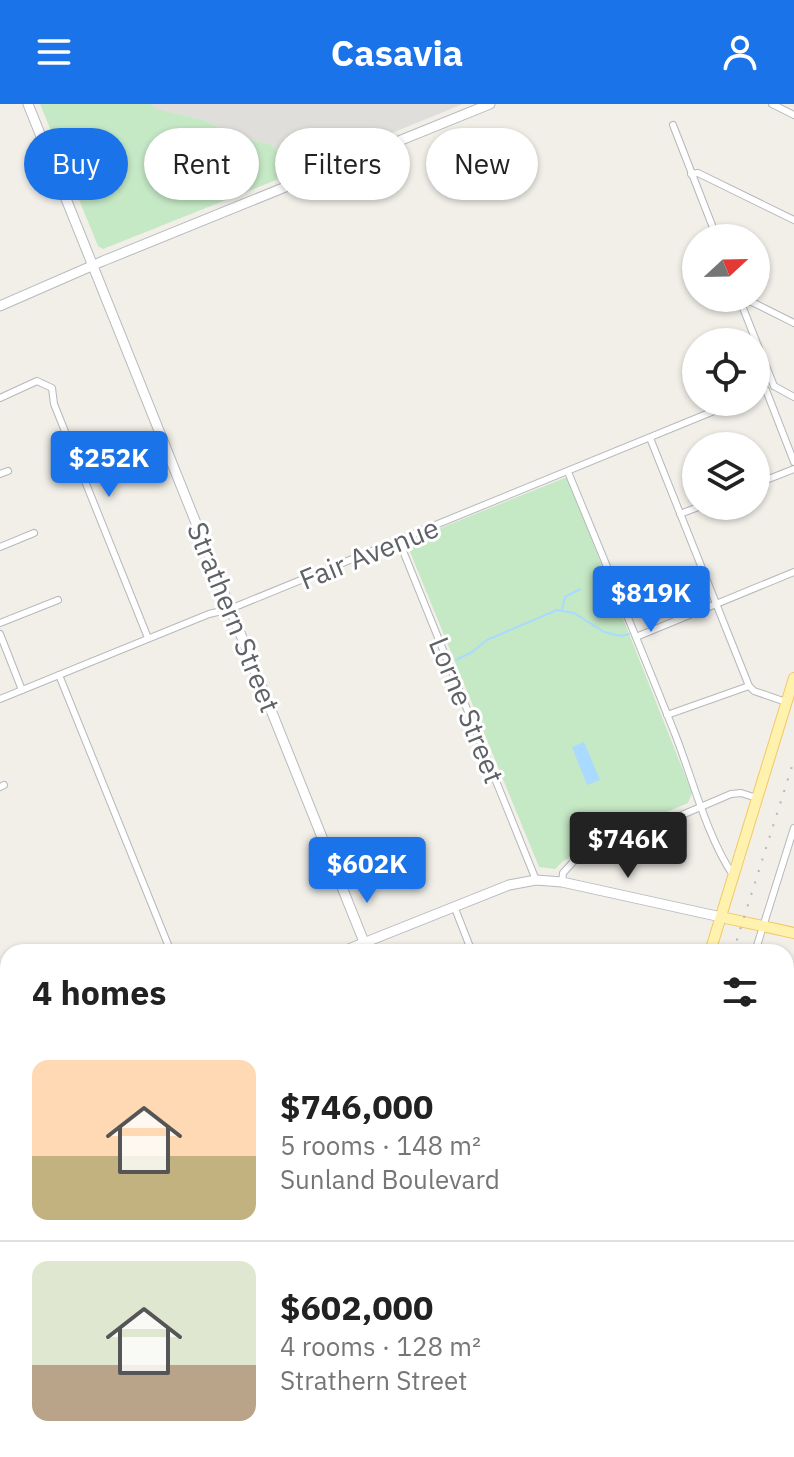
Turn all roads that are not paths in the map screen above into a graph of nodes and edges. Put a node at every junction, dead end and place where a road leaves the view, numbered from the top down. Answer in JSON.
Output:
{"nodes":[{"id":1,"x":28,"y":104,"type":"edge"},
{"id":2,"x":490,"y":104,"type":"edge"},
{"id":3,"x":772,"y":104,"type":"edge"},
{"id":4,"x":794,"y":115,"type":"edge"},
{"id":5,"x":673,"y":125,"type":"dead end"},
{"id":6,"x":691,"y":174,"type":"junction"},
{"id":7,"x":794,"y":220,"type":"edge"},
{"id":8,"x":711,"y":224,"type":"edge"},
{"id":9,"x":92,"y":266,"type":"junction"},
{"id":10,"x":0,"y":306,"type":"edge"},
{"id":11,"x":770,"y":311,"type":"edge"},
{"id":12,"x":794,"y":323,"type":"edge"},
{"id":13,"x":770,"y":388,"type":"joint"},
{"id":14,"x":794,"y":397,"type":"edge"},
{"id":15,"x":0,"y":398,"type":"edge"},
{"id":16,"x":703,"y":416,"type":"edge"},
{"id":17,"x":650,"y":438,"type":"junction"},
{"id":18,"x":794,"y":462,"type":"edge"},
{"id":19,"x":794,"y":469,"type":"edge"},
{"id":20,"x":8,"y":471,"type":"dead end"},
{"id":21,"x":568,"y":472,"type":"junction"},
{"id":22,"x":0,"y":474,"type":"edge"},
{"id":23,"x":770,"y":478,"type":"edge"},
{"id":24,"x":680,"y":514,"type":"joint"},
{"id":25,"x":34,"y":533,"type":"dead end"},
{"id":26,"x":399,"y":541,"type":"junction"},
{"id":27,"x":0,"y":547,"type":"edge"},
{"id":28,"x":794,"y":572,"type":"edge"},
{"id":29,"x":58,"y":600,"type":"dead end"},
{"id":30,"x":716,"y":604,"type":"junction"},
{"id":31,"x":230,"y":609,"type":"junction"},
{"id":32,"x":0,"y":623,"type":"edge"},
{"id":33,"x":0,"y":634,"type":"edge"},
{"id":34,"x":636,"y":637,"type":"junction"},
{"id":35,"x":148,"y":638,"type":"junction"},
{"id":36,"x":59,"y":675,"type":"junction"},
{"id":37,"x":794,"y":678,"type":"edge"},
{"id":38,"x":749,"y":686,"type":"junction"},
{"id":39,"x":22,"y":690,"type":"junction"},
{"id":40,"x":0,"y":699,"type":"edge"},
{"id":41,"x":786,"y":702,"type":"junction"},
{"id":42,"x":667,"y":715,"type":"junction"},
{"id":43,"x":757,"y":798,"type":"junction"},
{"id":44,"x":702,"y":808,"type":"junction"},
{"id":45,"x":794,"y":828,"type":"edge"},
{"id":46,"x":734,"y":877,"type":"junction"},
{"id":47,"x":536,"y":880,"type":"junction"},
{"id":48,"x":562,"y":882,"type":"junction"},
{"id":49,"x":454,"y":906,"type":"junction"},
{"id":50,"x":721,"y":917,"type":"junction"},
{"id":51,"x":763,"y":926,"type":"junction"},
{"id":52,"x":794,"y":933,"type":"edge"},
{"id":53,"x":168,"y":944,"type":"edge"},
{"id":54,"x":365,"y":944,"type":"edge"},
{"id":55,"x":372,"y":944,"type":"edge"},
{"id":56,"x":469,"y":944,"type":"edge"},
{"id":57,"x":713,"y":944,"type":"edge"},
{"id":58,"x":757,"y":944,"type":"edge"}],
"edges":[{"from":1,"to":9,"type":"main road","name":"Strathern Street"},
{"from":2,"to":9,"type":"main road"},
{"from":3,"to":4,"type":"street"},
{"from":5,"to":6,"type":"street"},
{"from":6,"to":7,"type":"street"},
{"from":6,"to":8,"type":"street"},
{"from":9,"to":10,"type":"main road"},
{"from":9,"to":31,"type":"main road","name":"Strathern Street"},
{"from":11,"to":12,"type":"street"},
{"from":13,"to":14,"type":"street"},
{"from":13,"to":18,"type":"street"},
{"from":15,"to":35,"type":"street"},
{"from":16,"to":17,"type":"street","name":"Fair Avenue"},
{"from":17,"to":21,"type":"street","name":"Fair Avenue"},
{"from":17,"to":24,"type":"street"},
{"from":19,"to":23,"type":"street"},
{"from":20,"to":22,"type":"street"},
{"from":21,"to":26,"type":"street","name":"Fair Avenue"},
{"from":21,"to":34,"type":"street"},
{"from":24,"to":30,"type":"street"},
{"from":25,"to":27,"type":"street"},
{"from":26,"to":31,"type":"street","name":"Fair Avenue"},
{"from":26,"to":47,"type":"street","name":"Lorne Street"},
{"from":28,"to":30,"type":"street"},
{"from":29,"to":32,"type":"street"},
{"from":30,"to":34,"type":"street"},
{"from":30,"to":38,"type":"street"},
{"from":31,"to":35,"type":"street","name":"Fair Avenue"},
{"from":31,"to":54,"type":"main road","name":"Strathern Street"},
{"from":33,"to":39,"type":"street"},
{"from":34,"to":42,"type":"street"},
{"from":35,"to":36,"type":"street","name":"Fair Avenue"},
{"from":36,"to":39,"type":"street","name":"Fair Avenue"},
{"from":36,"to":53,"type":"street"},
{"from":37,"to":41,"type":"main road"},
{"from":38,"to":41,"type":"street"},
{"from":38,"to":42,"type":"street"},
{"from":39,"to":40,"type":"street","name":"Fair Avenue"},
{"from":41,"to":43,"type":"main road"},
{"from":42,"to":44,"type":"street"},
{"from":43,"to":44,"type":"street"},
{"from":43,"to":46,"type":"main road"},
{"from":44,"to":46,"type":"street"},
{"from":44,"to":48,"type":"street"},
{"from":45,"to":51,"type":"street"},
{"from":46,"to":50,"type":"main road"},
{"from":47,"to":48,"type":"main road"},
{"from":47,"to":49,"type":"main road"},
{"from":48,"to":50,"type":"main road"},
{"from":49,"to":55,"type":"main road"},
{"from":49,"to":56,"type":"street"},
{"from":50,"to":51,"type":"main road"},
{"from":50,"to":57,"type":"main road"},
{"from":51,"to":52,"type":"main road"},
{"from":51,"to":58,"type":"street"}]}
